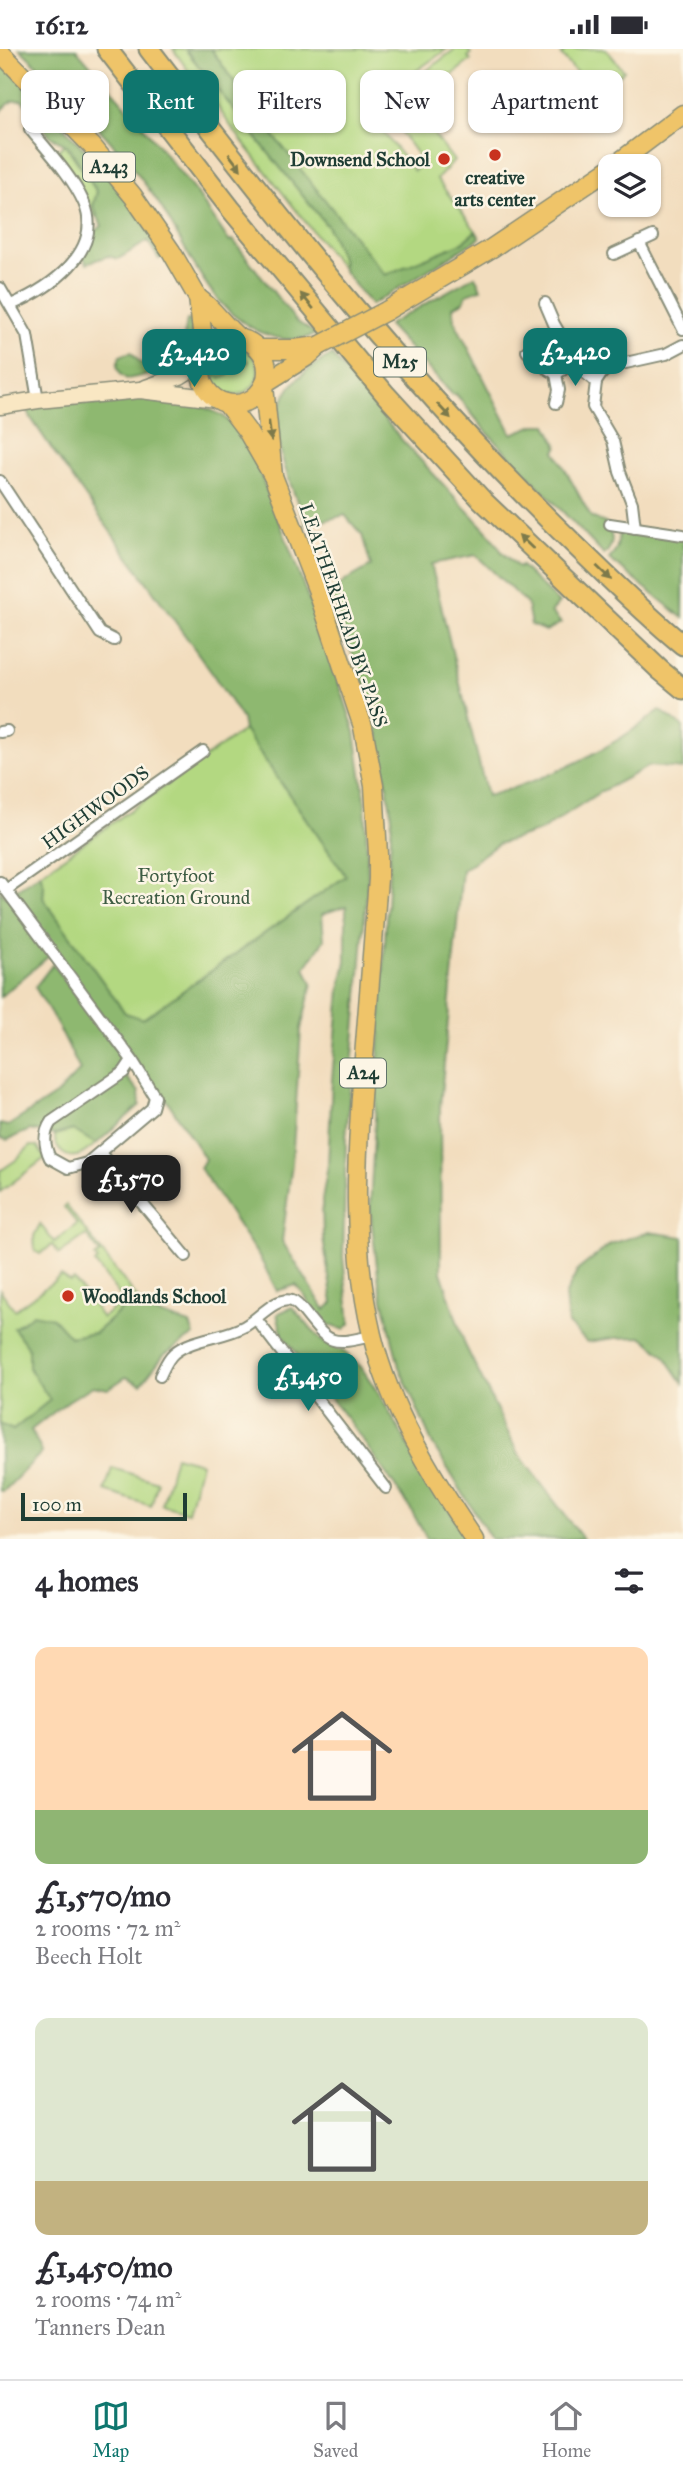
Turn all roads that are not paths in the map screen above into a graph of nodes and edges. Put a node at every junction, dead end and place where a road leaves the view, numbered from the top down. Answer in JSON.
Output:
{"nodes":[{"id":1,"x":107,"y":49,"type":"edge"},
{"id":2,"x":149,"y":49,"type":"edge"},
{"id":3,"x":0,"y":52,"type":"edge"},
{"id":4,"x":683,"y":114,"type":"edge"},
{"id":5,"x":34,"y":133,"type":"edge"},
{"id":6,"x":629,"y":154,"type":"edge"},
{"id":7,"x":598,"y":176,"type":"edge"},
{"id":8,"x":653,"y":236,"type":"dead end"},
{"id":9,"x":639,"y":242,"type":"junction"},
{"id":10,"x":614,"y":254,"type":"dead end"},
{"id":11,"x":0,"y":288,"type":"edge"},
{"id":12,"x":198,"y":298,"type":"junction"},
{"id":13,"x":545,"y":303,"type":"dead end"},
{"id":14,"x":11,"y":305,"type":"junction"},
{"id":15,"x":683,"y":329,"type":"edge"},
{"id":16,"x":239,"y":338,"type":"junction"},
{"id":17,"x":683,"y":345,"type":"edge"},
{"id":18,"x":319,"y":346,"type":"junction"},
{"id":19,"x":260,"y":349,"type":"junction"},
{"id":20,"x":527,"y":351,"type":"dead end"},
{"id":21,"x":204,"y":359,"type":"junction"},
{"id":22,"x":576,"y":362,"type":"junction"},
{"id":23,"x":556,"y":374,"type":"junction"},
{"id":24,"x":596,"y":382,"type":"junction"},
{"id":25,"x":265,"y":385,"type":"junction"},
{"id":26,"x":140,"y":390,"type":"junction"},
{"id":27,"x":38,"y":400,"type":"junction"},
{"id":28,"x":221,"y":401,"type":"junction"},
{"id":29,"x":556,"y":403,"type":"dead end"},
{"id":30,"x":0,"y":406,"type":"edge"},
{"id":31,"x":274,"y":475,"type":"junction"},
{"id":32,"x":0,"y":481,"type":"edge"},
{"id":33,"x":610,"y":524,"type":"dead end"},
{"id":34,"x":635,"y":528,"type":"junction"},
{"id":35,"x":683,"y":535,"type":"edge"},
{"id":36,"x":114,"y":640,"type":"dead end"},
{"id":37,"x":683,"y":645,"type":"edge"},
{"id":38,"x":683,"y":689,"type":"edge"},
{"id":39,"x":203,"y":751,"type":"dead end"},
{"id":40,"x":3,"y":886,"type":"edge"},
{"id":41,"x":132,"y":1060,"type":"junction"},
{"id":42,"x":100,"y":1153,"type":"junction"},
{"id":43,"x":186,"y":1256,"type":"dead end"},
{"id":44,"x":256,"y":1319,"type":"junction"},
{"id":45,"x":372,"y":1336,"type":"junction"},
{"id":46,"x":160,"y":1376,"type":"dead end"},
{"id":47,"x":386,"y":1488,"type":"dead end"},
{"id":48,"x":474,"y":1539,"type":"edge"}],
"edges":[{"from":38,"to":1,"type":"highway","number":"M25","one_way":true},
{"from":2,"to":37,"type":"highway","number":"M25","one_way":true},
{"from":3,"to":12,"type":"highway","number":"A243"},
{"from":4,"to":6,"type":"highway"},
{"from":5,"to":14,"type":"street"},
{"from":7,"to":18,"type":"highway","bridge":true},
{"from":8,"to":9,"type":"street"},
{"from":9,"to":10,"type":"street"},
{"from":9,"to":15,"type":"street"},
{"from":11,"to":14,"type":"street"},
{"from":12,"to":16,"type":"highway","number":"A243"},
{"from":12,"to":21,"type":"highway","number":"A243"},
{"from":13,"to":22,"type":"street"},
{"from":14,"to":27,"type":"street"},
{"from":16,"to":19,"type":"highway"},
{"from":16,"to":21,"type":"highway"},
{"from":17,"to":24,"type":"street"},
{"from":18,"to":19,"type":"highway"},
{"from":18,"to":25,"type":"highway"},
{"from":19,"to":25,"type":"highway"},
{"from":20,"to":23,"type":"street"},
{"from":21,"to":26,"type":"main road"},
{"from":21,"to":28,"type":"highway"},
{"from":22,"to":23,"type":"street"},
{"from":22,"to":24,"type":"street"},
{"from":23,"to":29,"type":"street"},
{"from":24,"to":34,"type":"street"},
{"from":25,"to":28,"type":"highway"},
{"from":25,"to":31,"type":"highway","name":"LEATHERHEAD BY-PASS","one_way":true},
{"from":26,"to":27,"type":"main road"},
{"from":26,"to":28,"type":"main road"},
{"from":27,"to":30,"type":"main road"},
{"from":28,"to":31,"type":"highway","name":"LEATHERHEAD BY-PASS"},
{"from":31,"to":45,"type":"highway","name":"LEATHERHEAD BY-PASS","number":"A24"},
{"from":32,"to":36,"type":"street"},
{"from":33,"to":34,"type":"street"},
{"from":34,"to":35,"type":"street"},
{"from":39,"to":40,"type":"street","name":"HIGHWOODS"},
{"from":40,"to":41,"type":"street"},
{"from":41,"to":42,"type":"street"},
{"from":41,"to":42,"type":"street"},
{"from":42,"to":43,"type":"street"},
{"from":44,"to":45,"type":"street"},
{"from":44,"to":46,"type":"street"},
{"from":44,"to":47,"type":"street"},
{"from":45,"to":48,"type":"highway","name":"LEATHERHEAD BY-PASS","number":"A24"}]}
